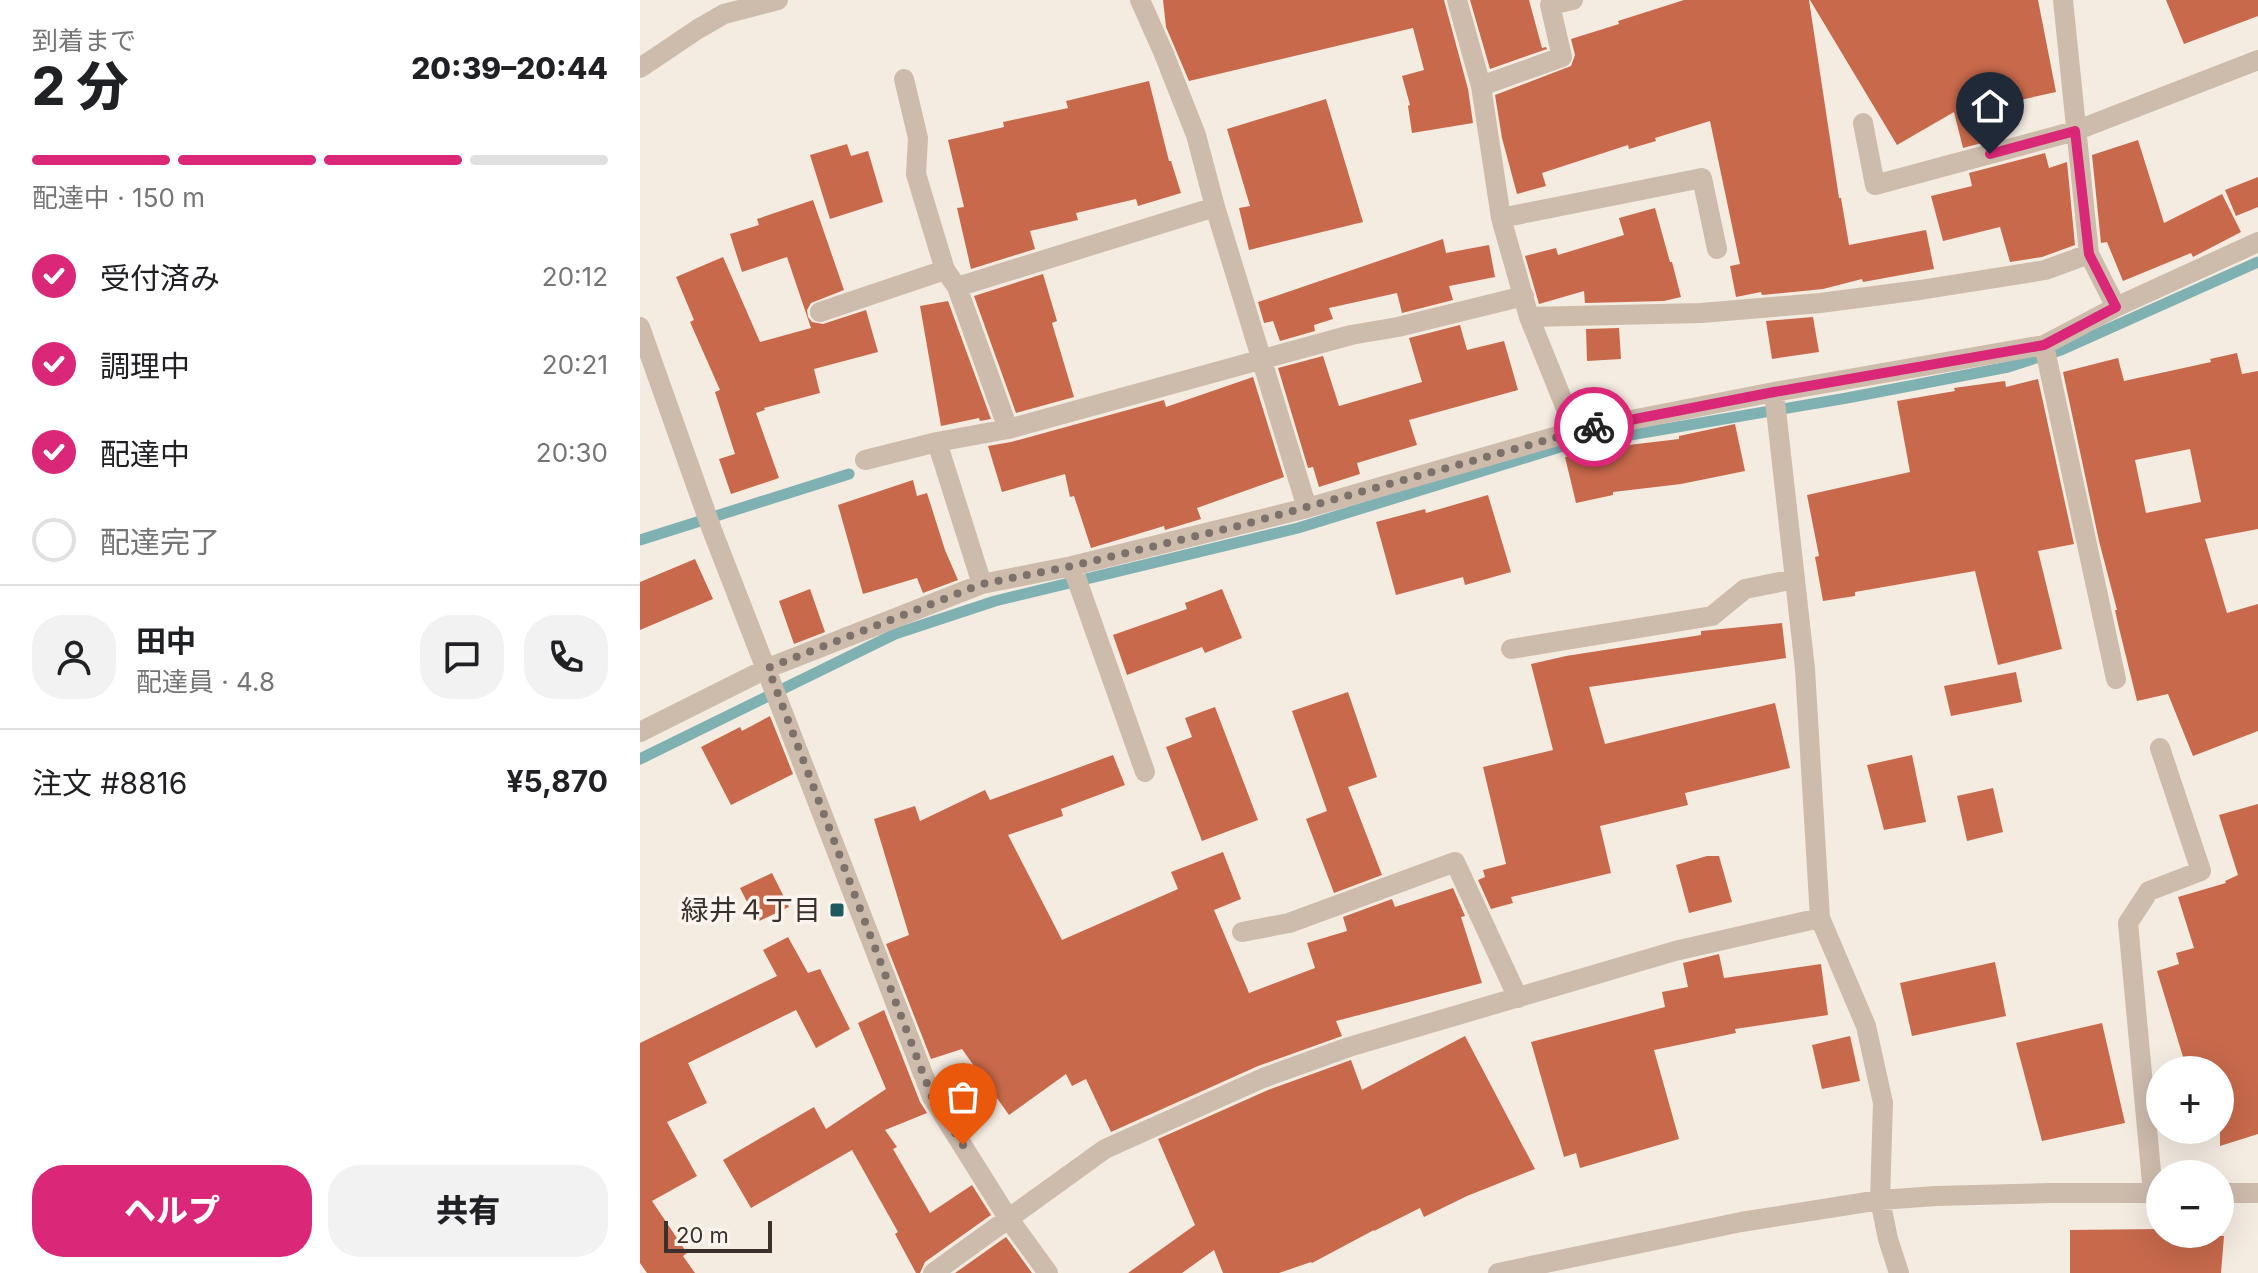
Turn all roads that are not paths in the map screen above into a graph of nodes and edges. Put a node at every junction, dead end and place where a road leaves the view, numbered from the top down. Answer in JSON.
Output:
{"nodes":[{"id":1,"x":778,"y":0,"type":"edge"},
{"id":2,"x":1140,"y":0,"type":"edge"},
{"id":3,"x":1457,"y":0,"type":"edge"},
{"id":4,"x":1573,"y":0,"type":"edge"},
{"id":5,"x":2063,"y":0,"type":"edge"},
{"id":6,"x":2258,"y":60,"type":"edge"},
{"id":7,"x":640,"y":68,"type":"edge"},
{"id":8,"x":904,"y":79,"type":"dead end"},
{"id":9,"x":1481,"y":86,"type":"junction"},
{"id":10,"x":1863,"y":123,"type":"dead end"},
{"id":11,"x":2075,"y":131,"type":"junction"},
{"id":12,"x":1215,"y":207,"type":"junction"},
{"id":13,"x":1501,"y":218,"type":"junction"},
{"id":14,"x":2258,"y":242,"type":"edge"},
{"id":15,"x":1717,"y":249,"type":"dead end"},
{"id":16,"x":2089,"y":254,"type":"junction"},
{"id":17,"x":945,"y":270,"type":"junction"},
{"id":18,"x":957,"y":287,"type":"junction"},
{"id":19,"x":1524,"y":296,"type":"junction"},
{"id":20,"x":2116,"y":307,"type":"junction"},
{"id":21,"x":820,"y":312,"type":"dead end"},
{"id":22,"x":1529,"y":317,"type":"junction"},
{"id":23,"x":642,"y":340,"type":"edge"},
{"id":24,"x":2044,"y":345,"type":"junction"},
{"id":25,"x":1261,"y":360,"type":"junction"},
{"id":26,"x":1774,"y":392,"type":"junction"},
{"id":27,"x":1008,"y":429,"type":"junction"},
{"id":28,"x":1575,"y":431,"type":"junction"},
{"id":29,"x":937,"y":442,"type":"junction"},
{"id":30,"x":865,"y":460,"type":"dead end"},
{"id":31,"x":1307,"y":508,"type":"junction"},
{"id":32,"x":1072,"y":566,"type":"junction"},
{"id":33,"x":1795,"y":579,"type":"junction"},
{"id":34,"x":982,"y":584,"type":"junction"},
{"id":35,"x":1511,"y":649,"type":"dead end"},
{"id":36,"x":768,"y":668,"type":"junction"},
{"id":37,"x":2116,"y":679,"type":"dead end"},
{"id":38,"x":640,"y":732,"type":"edge"},
{"id":39,"x":2160,"y":748,"type":"dead end"},
{"id":40,"x":1145,"y":772,"type":"dead end"},
{"id":41,"x":1820,"y":918,"type":"junction"},
{"id":42,"x":1242,"y":932,"type":"dead end"},
{"id":43,"x":1518,"y":998,"type":"junction"},
{"id":44,"x":2153,"y":1160,"type":"edge"},
{"id":45,"x":2146,"y":1193,"type":"edge"},
{"id":46,"x":2234,"y":1193,"type":"edge"},
{"id":47,"x":2258,"y":1193,"type":"edge"},
{"id":48,"x":1880,"y":1200,"type":"junction"},
{"id":49,"x":1008,"y":1218,"type":"junction"},
{"id":50,"x":933,"y":1273,"type":"edge"},
{"id":51,"x":1048,"y":1273,"type":"edge"},
{"id":52,"x":1498,"y":1273,"type":"edge"},
{"id":53,"x":1899,"y":1273,"type":"edge"}],
"edges":[{"from":1,"to":7,"type":"street"},
{"from":2,"to":12,"type":"street"},
{"from":3,"to":9,"type":"street"},
{"from":4,"to":9,"type":"street"},
{"from":5,"to":11,"type":"street"},
{"from":6,"to":11,"type":"street"},
{"from":8,"to":17,"type":"street"},
{"from":9,"to":13,"type":"street"},
{"from":10,"to":11,"type":"street"},
{"from":11,"to":16,"type":"street"},
{"from":12,"to":18,"type":"street"},
{"from":12,"to":25,"type":"street"},
{"from":13,"to":15,"type":"street"},
{"from":13,"to":19,"type":"street"},
{"from":14,"to":20,"type":"street"},
{"from":16,"to":20,"type":"street"},
{"from":16,"to":22,"type":"street"},
{"from":17,"to":18,"type":"street"},
{"from":17,"to":21,"type":"street"},
{"from":18,"to":27,"type":"street"},
{"from":19,"to":22,"type":"street"},
{"from":19,"to":25,"type":"street"},
{"from":20,"to":24,"type":"street"},
{"from":22,"to":28,"type":"street"},
{"from":23,"to":36,"type":"street"},
{"from":24,"to":26,"type":"street"},
{"from":24,"to":37,"type":"street"},
{"from":25,"to":27,"type":"street"},
{"from":25,"to":31,"type":"street"},
{"from":26,"to":28,"type":"street"},
{"from":26,"to":33,"type":"street"},
{"from":27,"to":29,"type":"street"},
{"from":28,"to":31,"type":"street"},
{"from":29,"to":30,"type":"street"},
{"from":29,"to":34,"type":"street"},
{"from":31,"to":32,"type":"street"},
{"from":32,"to":34,"type":"street"},
{"from":32,"to":40,"type":"street"},
{"from":33,"to":35,"type":"street"},
{"from":33,"to":41,"type":"street"},
{"from":34,"to":36,"type":"street"},
{"from":36,"to":38,"type":"street"},
{"from":36,"to":49,"type":"street"},
{"from":39,"to":44,"type":"street"},
{"from":41,"to":43,"type":"street"},
{"from":41,"to":48,"type":"street"},
{"from":42,"to":43,"type":"street"},
{"from":43,"to":49,"type":"street"},
{"from":45,"to":48,"type":"street"},
{"from":46,"to":47,"type":"street"},
{"from":48,"to":52,"type":"street"},
{"from":48,"to":53,"type":"street"},
{"from":49,"to":50,"type":"street"},
{"from":49,"to":51,"type":"street"}]}
